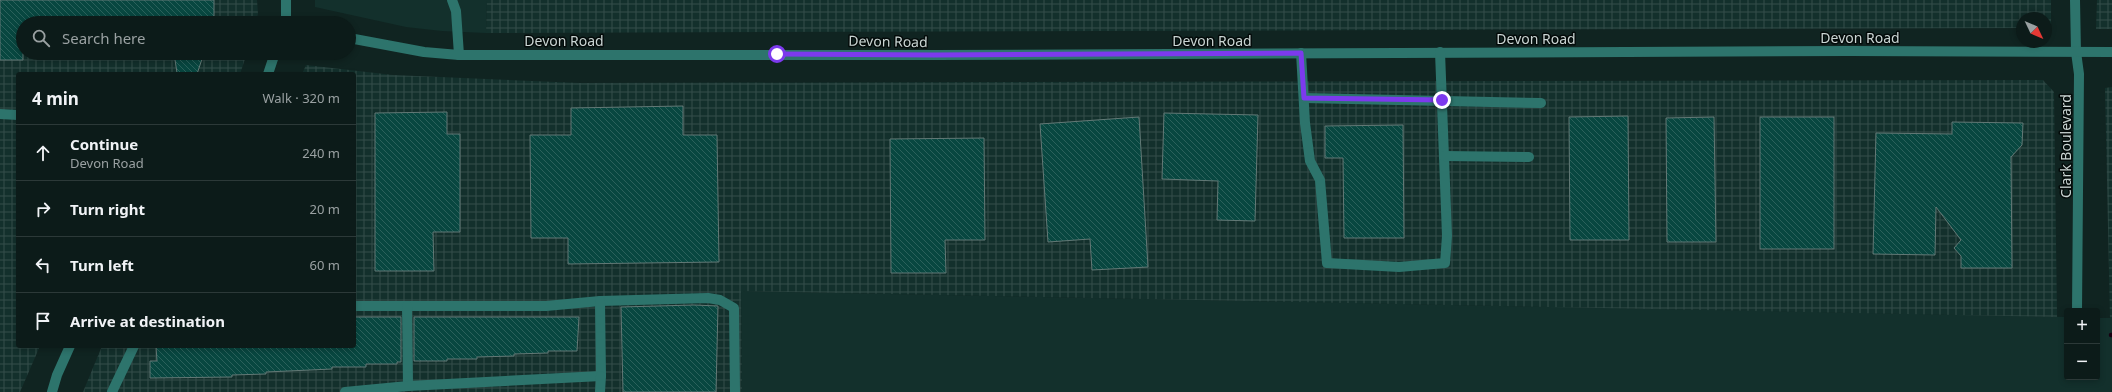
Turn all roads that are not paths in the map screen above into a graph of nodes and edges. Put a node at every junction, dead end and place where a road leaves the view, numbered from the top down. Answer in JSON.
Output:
{"nodes":[{"id":1,"x":286,"y":0,"type":"edge"},
{"id":2,"x":452,"y":0,"type":"edge"},
{"id":3,"x":2075,"y":0,"type":"edge"},
{"id":4,"x":286,"y":16,"type":"edge"},
{"id":5,"x":356,"y":39,"type":"edge"},
{"id":6,"x":1440,"y":52,"type":"junction"},
{"id":7,"x":2076,"y":52,"type":"junction"},
{"id":8,"x":2112,"y":52,"type":"edge"},
{"id":9,"x":1301,"y":53,"type":"junction"},
{"id":10,"x":459,"y":55,"type":"junction"},
{"id":11,"x":273,"y":60,"type":"edge"},
{"id":12,"x":269,"y":72,"type":"edge"},
{"id":13,"x":1304,"y":98,"type":"junction"},
{"id":14,"x":1442,"y":100,"type":"junction"},
{"id":15,"x":1542,"y":103,"type":"dead end"},
{"id":16,"x":0,"y":114,"type":"edge"},
{"id":17,"x":16,"y":115,"type":"edge"},
{"id":18,"x":1444,"y":156,"type":"junction"},
{"id":19,"x":1529,"y":157,"type":"dead end"},
{"id":20,"x":600,"y":301,"type":"junction"},
{"id":21,"x":356,"y":306,"type":"edge"},
{"id":22,"x":407,"y":306,"type":"junction"},
{"id":23,"x":2077,"y":308,"type":"edge"},
{"id":24,"x":69,"y":348,"type":"edge"},
{"id":25,"x":133,"y":348,"type":"edge"},
{"id":26,"x":601,"y":376,"type":"junction"},
{"id":27,"x":408,"y":386,"type":"junction"},
{"id":28,"x":398,"y":390,"type":"edge"},
{"id":29,"x":52,"y":392,"type":"edge"},
{"id":30,"x":112,"y":392,"type":"edge"},
{"id":31,"x":345,"y":392,"type":"edge"},
{"id":32,"x":600,"y":392,"type":"edge"},
{"id":33,"x":735,"y":392,"type":"edge"}],
"edges":[{"from":1,"to":4,"type":"street"},
{"from":2,"to":10,"type":"street"},
{"from":3,"to":7,"type":"street","name":"Clark Boulevard"},
{"from":5,"to":10,"type":"street","name":"Devon Road"},
{"from":6,"to":7,"type":"street","name":"Devon Road"},
{"from":6,"to":9,"type":"street","name":"Devon Road"},
{"from":6,"to":14,"type":"street"},
{"from":7,"to":8,"type":"street","name":"Devon Road"},
{"from":7,"to":23,"type":"street","name":"Clark Boulevard"},
{"from":9,"to":10,"type":"street","name":"Devon Road"},
{"from":9,"to":13,"type":"street"},
{"from":11,"to":12,"type":"street"},
{"from":13,"to":14,"type":"street"},
{"from":13,"to":18,"type":"street"},
{"from":14,"to":15,"type":"street"},
{"from":14,"to":18,"type":"street"},
{"from":16,"to":17,"type":"street"},
{"from":18,"to":19,"type":"street"},
{"from":20,"to":22,"type":"street"},
{"from":20,"to":26,"type":"street"},
{"from":20,"to":33,"type":"street"},
{"from":21,"to":22,"type":"street"},
{"from":22,"to":27,"type":"street"},
{"from":24,"to":29,"type":"street"},
{"from":25,"to":30,"type":"street"},
{"from":26,"to":27,"type":"street"},
{"from":26,"to":32,"type":"street"},
{"from":27,"to":28,"type":"street"},
{"from":28,"to":31,"type":"street"}]}
